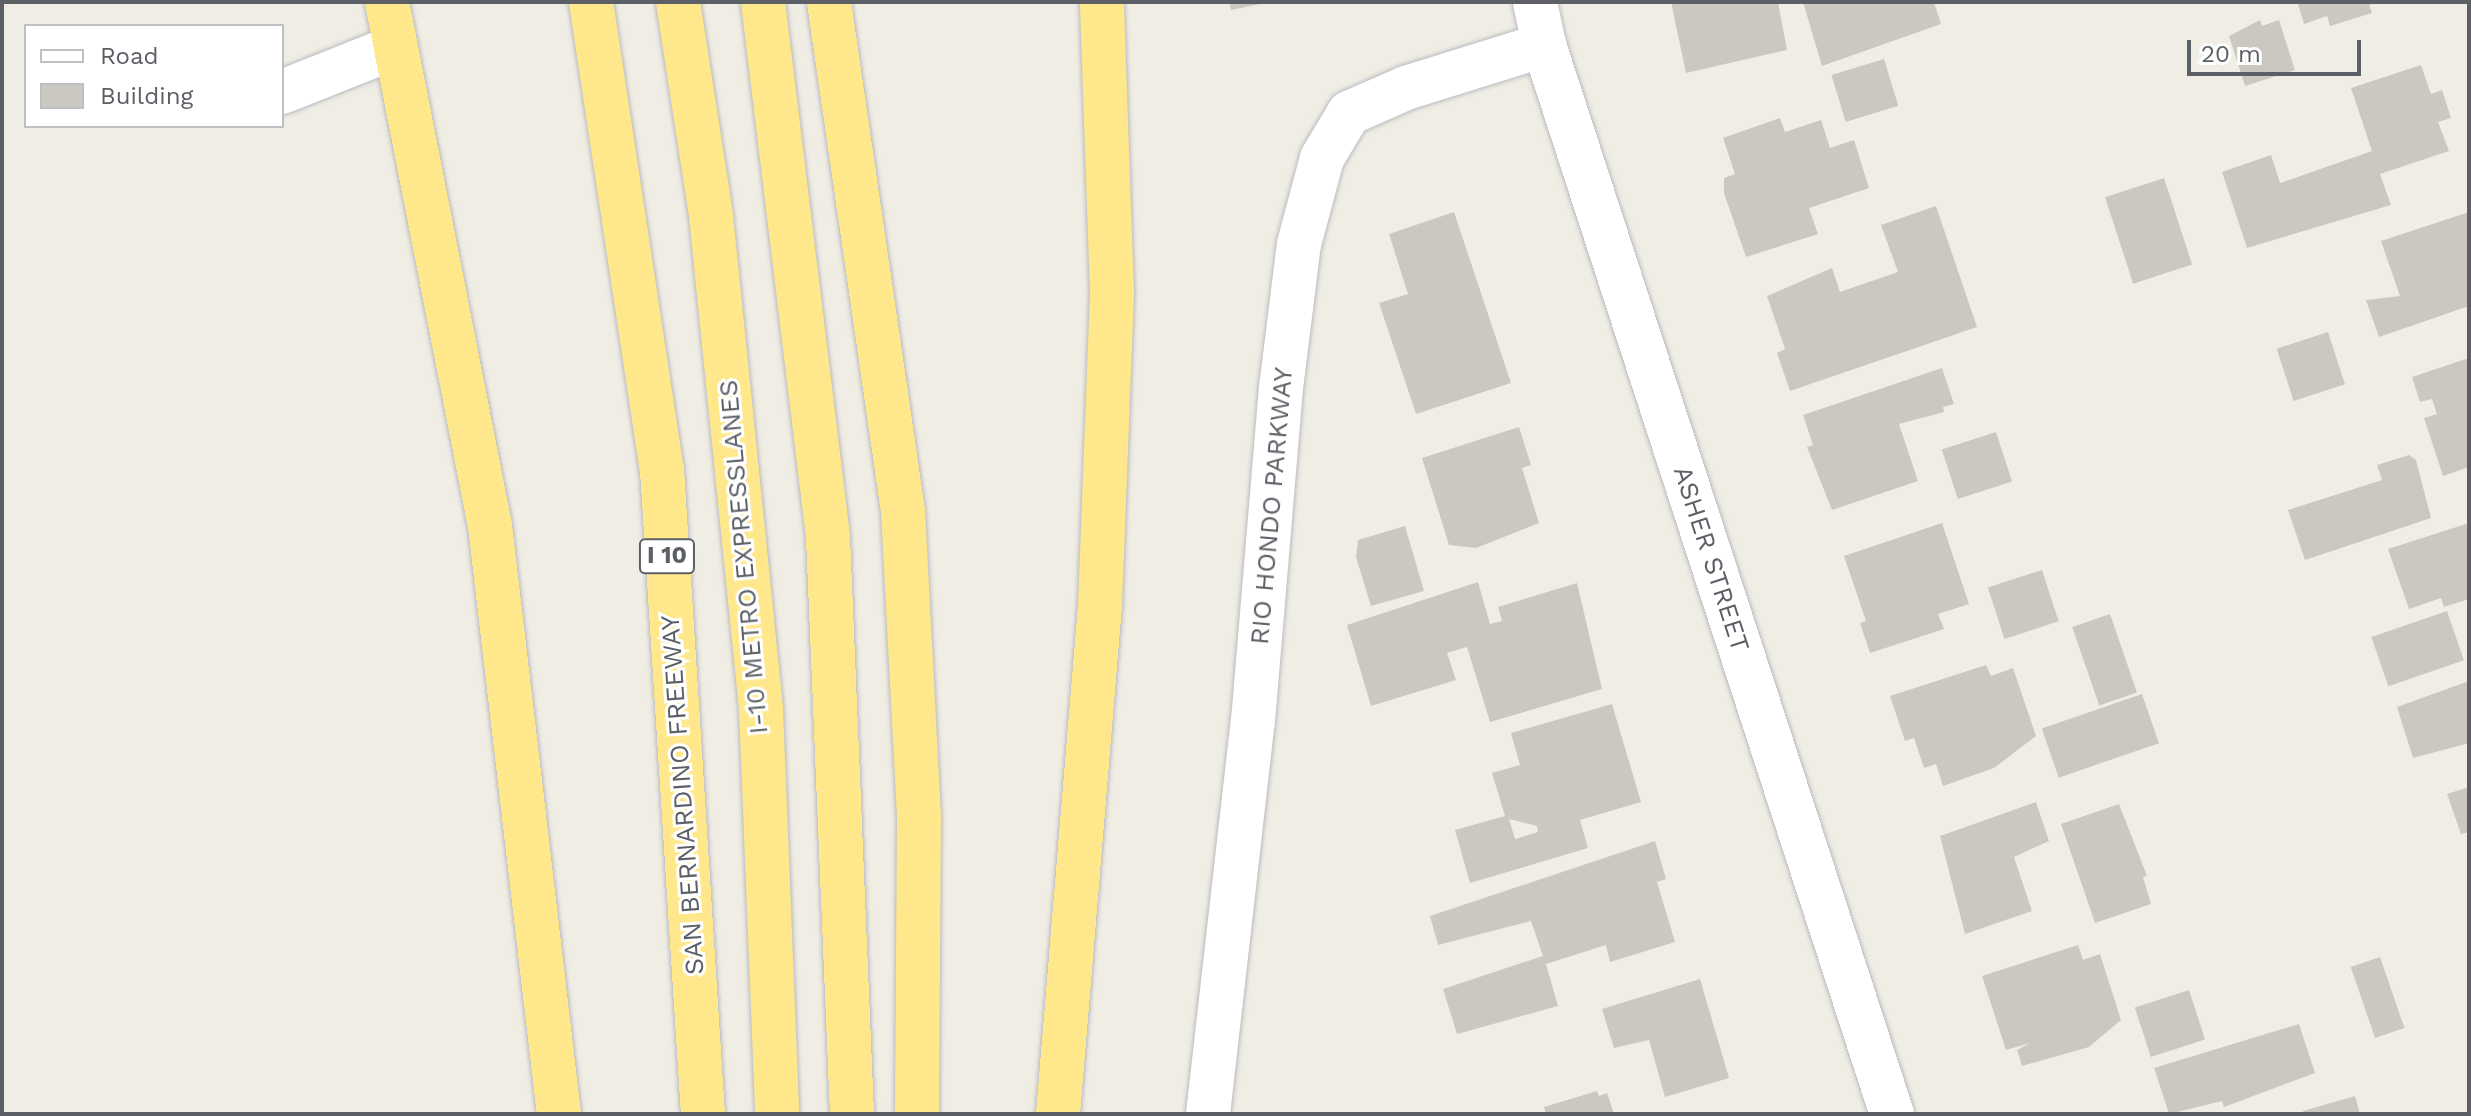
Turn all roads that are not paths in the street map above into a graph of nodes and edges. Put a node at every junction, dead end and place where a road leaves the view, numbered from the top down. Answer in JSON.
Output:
{"nodes":[{"id":1,"x":387,"y":2,"type":"edge"},
{"id":2,"x":591,"y":2,"type":"edge"},
{"id":3,"x":678,"y":2,"type":"edge"},
{"id":4,"x":763,"y":2,"type":"edge"},
{"id":5,"x":829,"y":2,"type":"edge"},
{"id":6,"x":1102,"y":2,"type":"edge"},
{"id":7,"x":1535,"y":2,"type":"edge"},
{"id":8,"x":1544,"y":45,"type":"junction"},
{"id":9,"x":395,"y":47,"type":"junction"},
{"id":10,"x":284,"y":91,"type":"edge"},
{"id":11,"x":559,"y":1114,"type":"edge"},
{"id":12,"x":703,"y":1114,"type":"edge"},
{"id":13,"x":777,"y":1114,"type":"edge"},
{"id":14,"x":852,"y":1114,"type":"edge"},
{"id":15,"x":917,"y":1114,"type":"edge"},
{"id":16,"x":1058,"y":1114,"type":"edge"},
{"id":17,"x":1208,"y":1114,"type":"edge"},
{"id":18,"x":1892,"y":1114,"type":"edge"}],
"edges":[{"from":1,"to":9,"type":"highway"},
{"from":2,"to":12,"type":"highway","name":"SAN BERNARDINO FREEWAY","number":"I 10"},
{"from":3,"to":13,"type":"highway","name":"I-10 METRO EXPRESSLANES"},
{"from":4,"to":14,"type":"highway"},
{"from":5,"to":15,"type":"highway"},
{"from":6,"to":16,"type":"highway"},
{"from":7,"to":8,"type":"street","name":"ASHER STREET"},
{"from":8,"to":17,"type":"street","name":"RIO HONDO PARKWAY"},
{"from":8,"to":18,"type":"street","name":"ASHER STREET"},
{"from":9,"to":10,"type":"street"},
{"from":9,"to":11,"type":"highway"}]}
